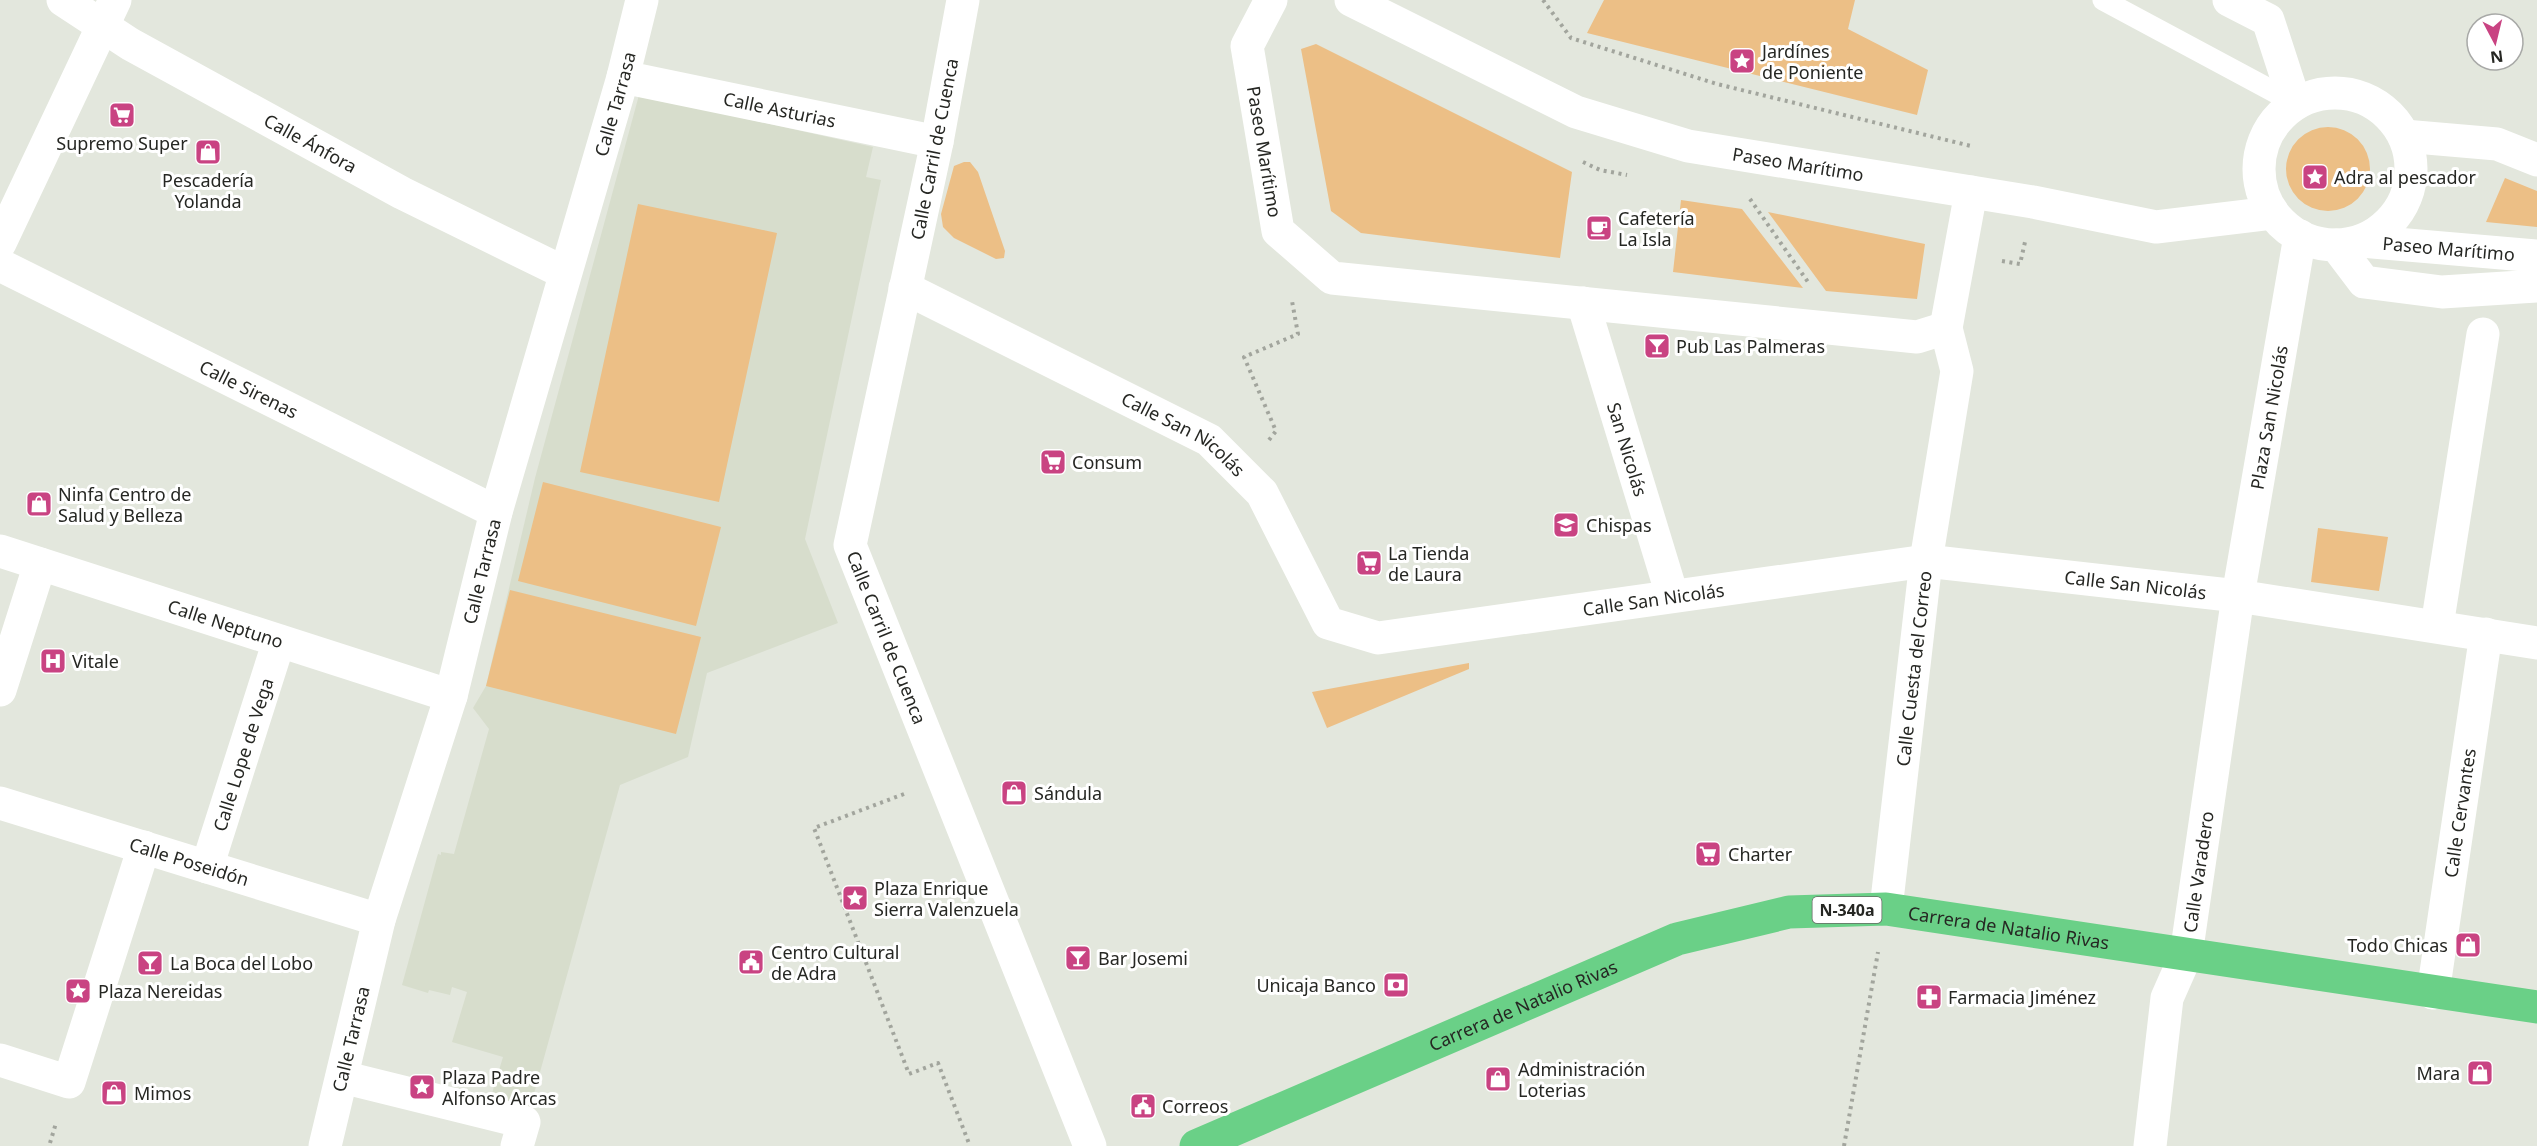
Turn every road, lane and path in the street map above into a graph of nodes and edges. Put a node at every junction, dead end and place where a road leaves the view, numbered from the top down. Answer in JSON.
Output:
{"nodes":[{"id":1,"x":63,"y":0,"type":"edge"},
{"id":2,"x":642,"y":0,"type":"edge"},
{"id":3,"x":963,"y":0,"type":"edge"},
{"id":4,"x":1271,"y":0,"type":"edge"},
{"id":5,"x":1352,"y":0,"type":"edge"},
{"id":6,"x":2103,"y":0,"type":"edge"},
{"id":7,"x":2229,"y":0,"type":"edge"},
{"id":8,"x":109,"y":13,"type":"edge"},
{"id":9,"x":623,"y":77,"type":"junction"},
{"id":10,"x":2295,"y":103,"type":"junction"},
{"id":11,"x":2404,"y":136,"type":"junction"},
{"id":12,"x":937,"y":142,"type":"junction"},
{"id":13,"x":2537,"y":160,"type":"edge"},
{"id":14,"x":1971,"y":192,"type":"junction"},
{"id":15,"x":1750,"y":199,"type":"dead end"},
{"id":16,"x":2272,"y":213,"type":"junction"},
{"id":17,"x":2300,"y":236,"type":"junction"},
{"id":18,"x":0,"y":243,"type":"edge"},
{"id":19,"x":2348,"y":243,"type":"junction"},
{"id":20,"x":2537,"y":256,"type":"edge"},
{"id":21,"x":1309,"y":258,"type":"junction"},
{"id":22,"x":0,"y":266,"type":"edge"},
{"id":23,"x":566,"y":273,"type":"junction"},
{"id":24,"x":1811,"y":286,"type":"dead end"},
{"id":25,"x":2537,"y":286,"type":"edge"},
{"id":26,"x":905,"y":288,"type":"junction"},
{"id":27,"x":1583,"y":303,"type":"junction"},
{"id":28,"x":1946,"y":328,"type":"junction"},
{"id":29,"x":2484,"y":334,"type":"dead end"},
{"id":30,"x":1244,"y":474,"type":"junction"},
{"id":31,"x":496,"y":512,"type":"junction"},
{"id":32,"x":0,"y":551,"type":"edge"},
{"id":33,"x":1926,"y":561,"type":"junction"},
{"id":34,"x":40,"y":564,"type":"junction"},
{"id":35,"x":1672,"y":595,"type":"junction"},
{"id":36,"x":2238,"y":596,"type":"junction"},
{"id":37,"x":2437,"y":626,"type":"junction"},
{"id":38,"x":2486,"y":634,"type":"junction"},
{"id":39,"x":279,"y":641,"type":"junction"},
{"id":40,"x":2537,"y":643,"type":"edge"},
{"id":41,"x":0,"y":690,"type":"edge"},
{"id":42,"x":451,"y":696,"type":"junction"},
{"id":43,"x":943,"y":779,"type":"junction"},
{"id":44,"x":0,"y":803,"type":"edge"},
{"id":45,"x":144,"y":848,"type":"junction"},
{"id":46,"x":207,"y":867,"type":"junction"},
{"id":47,"x":1886,"y":909,"type":"junction"},
{"id":48,"x":379,"y":920,"type":"junction"},
{"id":49,"x":2186,"y":955,"type":"junction"},
{"id":50,"x":2433,"y":993,"type":"junction"},
{"id":51,"x":2537,"y":1007,"type":"edge"},
{"id":52,"x":0,"y":1060,"type":"edge"},
{"id":53,"x":342,"y":1077,"type":"junction"},
{"id":54,"x":325,"y":1146,"type":"edge"},
{"id":55,"x":517,"y":1146,"type":"edge"},
{"id":56,"x":970,"y":1146,"type":"edge"},
{"id":57,"x":1090,"y":1146,"type":"edge"},
{"id":58,"x":1196,"y":1146,"type":"edge"},
{"id":59,"x":1844,"y":1146,"type":"edge"},
{"id":60,"x":2150,"y":1146,"type":"edge"}],
"edges":[{"from":1,"to":8,"type":"street","name":"Calle Ánfora"},
{"from":2,"to":9,"type":"street","name":"Calle Tarrasa"},
{"from":3,"to":12,"type":"street","name":"Calle Carril de Cuenca"},
{"from":4,"to":21,"type":"street","name":"Paseo Marítimo"},
{"from":5,"to":14,"type":"street","name":"Paseo Marítimo"},
{"from":6,"to":10,"type":"lane"},
{"from":7,"to":10,"type":"street"},
{"from":8,"to":18,"type":"street"},
{"from":8,"to":23,"type":"street","name":"Calle Ánfora"},
{"from":9,"to":12,"type":"street","name":"Calle Asturias"},
{"from":9,"to":23,"type":"street","name":"Calle Tarrasa"},
{"from":10,"to":11,"type":"street"},
{"from":10,"to":16,"type":"street"},
{"from":11,"to":13,"type":"street"},
{"from":11,"to":19,"type":"street"},
{"from":12,"to":26,"type":"street","name":"Calle Carril de Cuenca"},
{"from":14,"to":16,"type":"street","name":"Paseo Marítimo"},
{"from":14,"to":28,"type":"street","name":"Calle Cuesta del Correo"},
{"from":15,"to":24,"type":"path"},
{"from":16,"to":17,"type":"street"},
{"from":17,"to":19,"type":"street"},
{"from":17,"to":36,"type":"street","name":"Plaza San Nicolás"},
{"from":19,"to":20,"type":"street","name":"Paseo Marítimo"},
{"from":19,"to":25,"type":"street"},
{"from":21,"to":27,"type":"street","name":"Paseo Marítimo"},
{"from":21,"to":30,"type":"path"},
{"from":22,"to":31,"type":"street","name":"Calle Sirenas"},
{"from":23,"to":31,"type":"street","name":"Calle Tarrasa"},
{"from":26,"to":30,"type":"street","name":"Calle San Nicolás"},
{"from":26,"to":43,"type":"street","name":"Calle Carril de Cuenca"},
{"from":27,"to":28,"type":"street","name":"Paseo Marítimo"},
{"from":27,"to":35,"type":"street","name":"San Nicolás"},
{"from":28,"to":33,"type":"street","name":"Calle Cuesta del Correo"},
{"from":29,"to":37,"type":"street"},
{"from":30,"to":35,"type":"street","name":"Calle San Nicolás"},
{"from":31,"to":42,"type":"street","name":"Calle Tarrasa"},
{"from":32,"to":34,"type":"street","name":"Calle Neptuno"},
{"from":33,"to":35,"type":"street","name":"Calle San Nicolás"},
{"from":33,"to":36,"type":"street","name":"Calle San Nicolás"},
{"from":33,"to":47,"type":"street","name":"Calle Cuesta del Correo"},
{"from":34,"to":39,"type":"street","name":"Calle Neptuno"},
{"from":34,"to":41,"type":"street"},
{"from":36,"to":37,"type":"street","name":"Calle San Nicolás"},
{"from":36,"to":49,"type":"street","name":"Calle Varadero"},
{"from":37,"to":38,"type":"street","name":"Calle San Nicolás"},
{"from":38,"to":40,"type":"street","name":"Calle San Nicolás"},
{"from":38,"to":50,"type":"street","name":"Calle Cervantes"},
{"from":39,"to":42,"type":"street","name":"Calle Neptuno"},
{"from":39,"to":46,"type":"street","name":"Calle Lope de Vega"},
{"from":42,"to":48,"type":"street","name":"Calle Tarrasa"},
{"from":43,"to":56,"type":"path"},
{"from":43,"to":57,"type":"street","name":"Calle Carril de Cuenca"},
{"from":44,"to":45,"type":"street","name":"Calle Poseidón"},
{"from":45,"to":46,"type":"street","name":"Calle Poseidón"},
{"from":45,"to":52,"type":"street"},
{"from":46,"to":48,"type":"street","name":"Calle Poseidón"},
{"from":47,"to":49,"type":"highway","name":"Carrera de Natalio Rivas","number":"N-340a"},
{"from":47,"to":58,"type":"highway","name":"Carrera de Natalio Rivas","number":"N-340a"},
{"from":47,"to":59,"type":"path"},
{"from":48,"to":53,"type":"street","name":"Calle Tarrasa"},
{"from":49,"to":50,"type":"highway","name":"Carrera de Natalio Rivas","number":"N-340a"},
{"from":49,"to":60,"type":"street","name":"Calle Varadero"},
{"from":50,"to":51,"type":"highway","name":"Carrera de Natalio Rivas","number":"N-340a"},
{"from":53,"to":54,"type":"street","name":"Calle Tarrasa"},
{"from":53,"to":55,"type":"street"}]}
